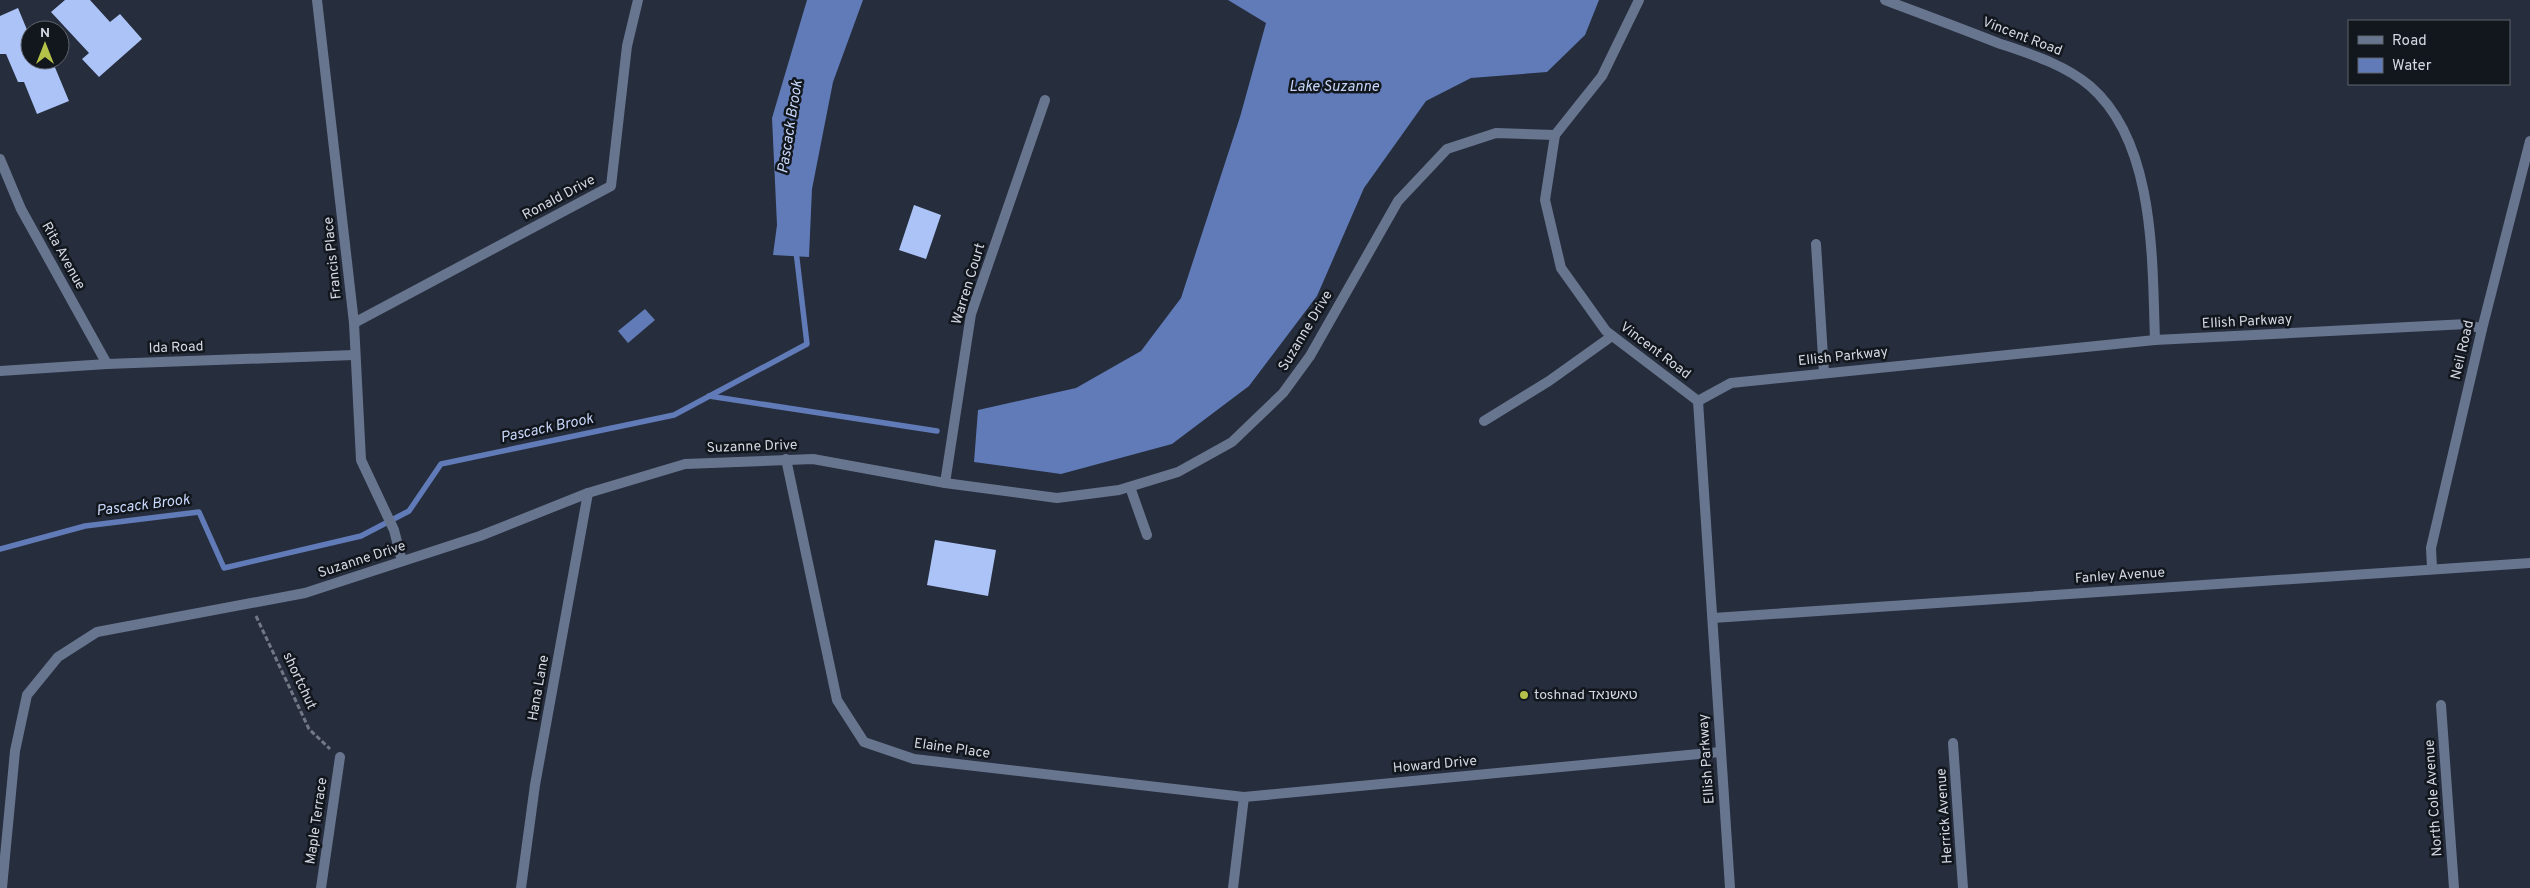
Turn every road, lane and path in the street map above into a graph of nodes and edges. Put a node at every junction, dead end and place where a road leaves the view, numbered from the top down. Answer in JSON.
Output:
{"nodes":[{"id":1,"x":317,"y":0,"type":"edge"},
{"id":2,"x":638,"y":0,"type":"edge"},
{"id":3,"x":1638,"y":0,"type":"edge"},
{"id":4,"x":1885,"y":0,"type":"edge"},
{"id":5,"x":1045,"y":100,"type":"dead end"},
{"id":6,"x":1555,"y":135,"type":"junction"},
{"id":7,"x":2530,"y":141,"type":"edge"},
{"id":8,"x":0,"y":159,"type":"edge"},
{"id":9,"x":1816,"y":244,"type":"dead end"},
{"id":10,"x":354,"y":323,"type":"junction"},
{"id":11,"x":2482,"y":328,"type":"junction"},
{"id":12,"x":1612,"y":336,"type":"junction"},
{"id":13,"x":2155,"y":340,"type":"junction"},
{"id":14,"x":354,"y":355,"type":"junction"},
{"id":15,"x":107,"y":364,"type":"junction"},
{"id":16,"x":0,"y":371,"type":"edge"},
{"id":17,"x":1824,"y":373,"type":"junction"},
{"id":18,"x":1698,"y":400,"type":"junction"},
{"id":19,"x":1484,"y":421,"type":"dead end"},
{"id":20,"x":786,"y":459,"type":"junction"},
{"id":21,"x":945,"y":483,"type":"junction"},
{"id":22,"x":1130,"y":487,"type":"junction"},
{"id":23,"x":588,"y":493,"type":"junction"},
{"id":24,"x":384,"y":509,"type":"joint"},
{"id":25,"x":1148,"y":535,"type":"dead end"},
{"id":26,"x":402,"y":561,"type":"junction"},
{"id":27,"x":2530,"y":563,"type":"edge"},
{"id":28,"x":2432,"y":568,"type":"junction"},
{"id":29,"x":251,"y":604,"type":"junction"},
{"id":30,"x":1712,"y":618,"type":"junction"},
{"id":31,"x":2441,"y":705,"type":"dead end"},
{"id":32,"x":1953,"y":743,"type":"dead end"},
{"id":33,"x":1720,"y":752,"type":"junction"},
{"id":34,"x":340,"y":757,"type":"joint"},
{"id":35,"x":1244,"y":797,"type":"junction"},
{"id":36,"x":2,"y":888,"type":"edge"},
{"id":37,"x":321,"y":888,"type":"edge"},
{"id":38,"x":521,"y":888,"type":"edge"},
{"id":39,"x":1233,"y":888,"type":"edge"},
{"id":40,"x":1730,"y":888,"type":"edge"},
{"id":41,"x":1963,"y":888,"type":"edge"},
{"id":42,"x":2454,"y":888,"type":"edge"}],
"edges":[{"from":1,"to":10,"type":"street","name":"Francis Place"},
{"from":2,"to":10,"type":"street","name":"Ronald Drive"},
{"from":3,"to":6,"type":"street","name":"Vincent Road"},
{"from":4,"to":13,"type":"street","name":"Vincent Road"},
{"from":5,"to":21,"type":"street","name":"Warren Court"},
{"from":6,"to":12,"type":"street","name":"Vincent Road"},
{"from":6,"to":22,"type":"street","name":"Suzanne Drive"},
{"from":7,"to":11,"type":"street","name":"Neil Road"},
{"from":8,"to":15,"type":"street","name":"Rita Avenue"},
{"from":9,"to":17,"type":"street"},
{"from":10,"to":14,"type":"street","name":"Francis Place"},
{"from":11,"to":13,"type":"street","name":"Ellish Parkway"},
{"from":11,"to":28,"type":"street","name":"Neil Road"},
{"from":12,"to":18,"type":"street","name":"Vincent Road"},
{"from":12,"to":19,"type":"street"},
{"from":13,"to":17,"type":"street","name":"Ellish Parkway"},
{"from":14,"to":15,"type":"street","name":"Ida Road"},
{"from":14,"to":24,"type":"street","name":"Francis Place"},
{"from":15,"to":16,"type":"street","name":"Ida Road"},
{"from":17,"to":18,"type":"street","name":"Ellish Parkway"},
{"from":18,"to":30,"type":"street","name":"Ellish Parkway"},
{"from":20,"to":21,"type":"street","name":"Suzanne Drive"},
{"from":20,"to":23,"type":"street","name":"Suzanne Drive"},
{"from":20,"to":35,"type":"street","name":"Elaine Place"},
{"from":21,"to":22,"type":"street","name":"Suzanne Drive"},
{"from":22,"to":25,"type":"street"},
{"from":23,"to":26,"type":"street","name":"Suzanne Drive"},
{"from":23,"to":38,"type":"street","name":"Hana Lane"},
{"from":24,"to":26,"type":"street","name":"Suzanne Drive"},
{"from":26,"to":29,"type":"street","name":"Suzanne Drive"},
{"from":27,"to":28,"type":"street","name":"Fanley Avenue"},
{"from":28,"to":30,"type":"street","name":"Fanley Avenue"},
{"from":29,"to":34,"type":"path","name":"shortchut"},
{"from":29,"to":36,"type":"street","name":"Suzanne Drive"},
{"from":30,"to":33,"type":"street","name":"Ellish Parkway"},
{"from":31,"to":42,"type":"street","name":"North Cole Avenue"},
{"from":32,"to":41,"type":"street","name":"Herrick Avenue"},
{"from":33,"to":35,"type":"street","name":"Howard Drive"},
{"from":33,"to":40,"type":"street","name":"Ellish Parkway"},
{"from":34,"to":37,"type":"street","name":"Maple Terrace"},
{"from":35,"to":39,"type":"street"}]}
